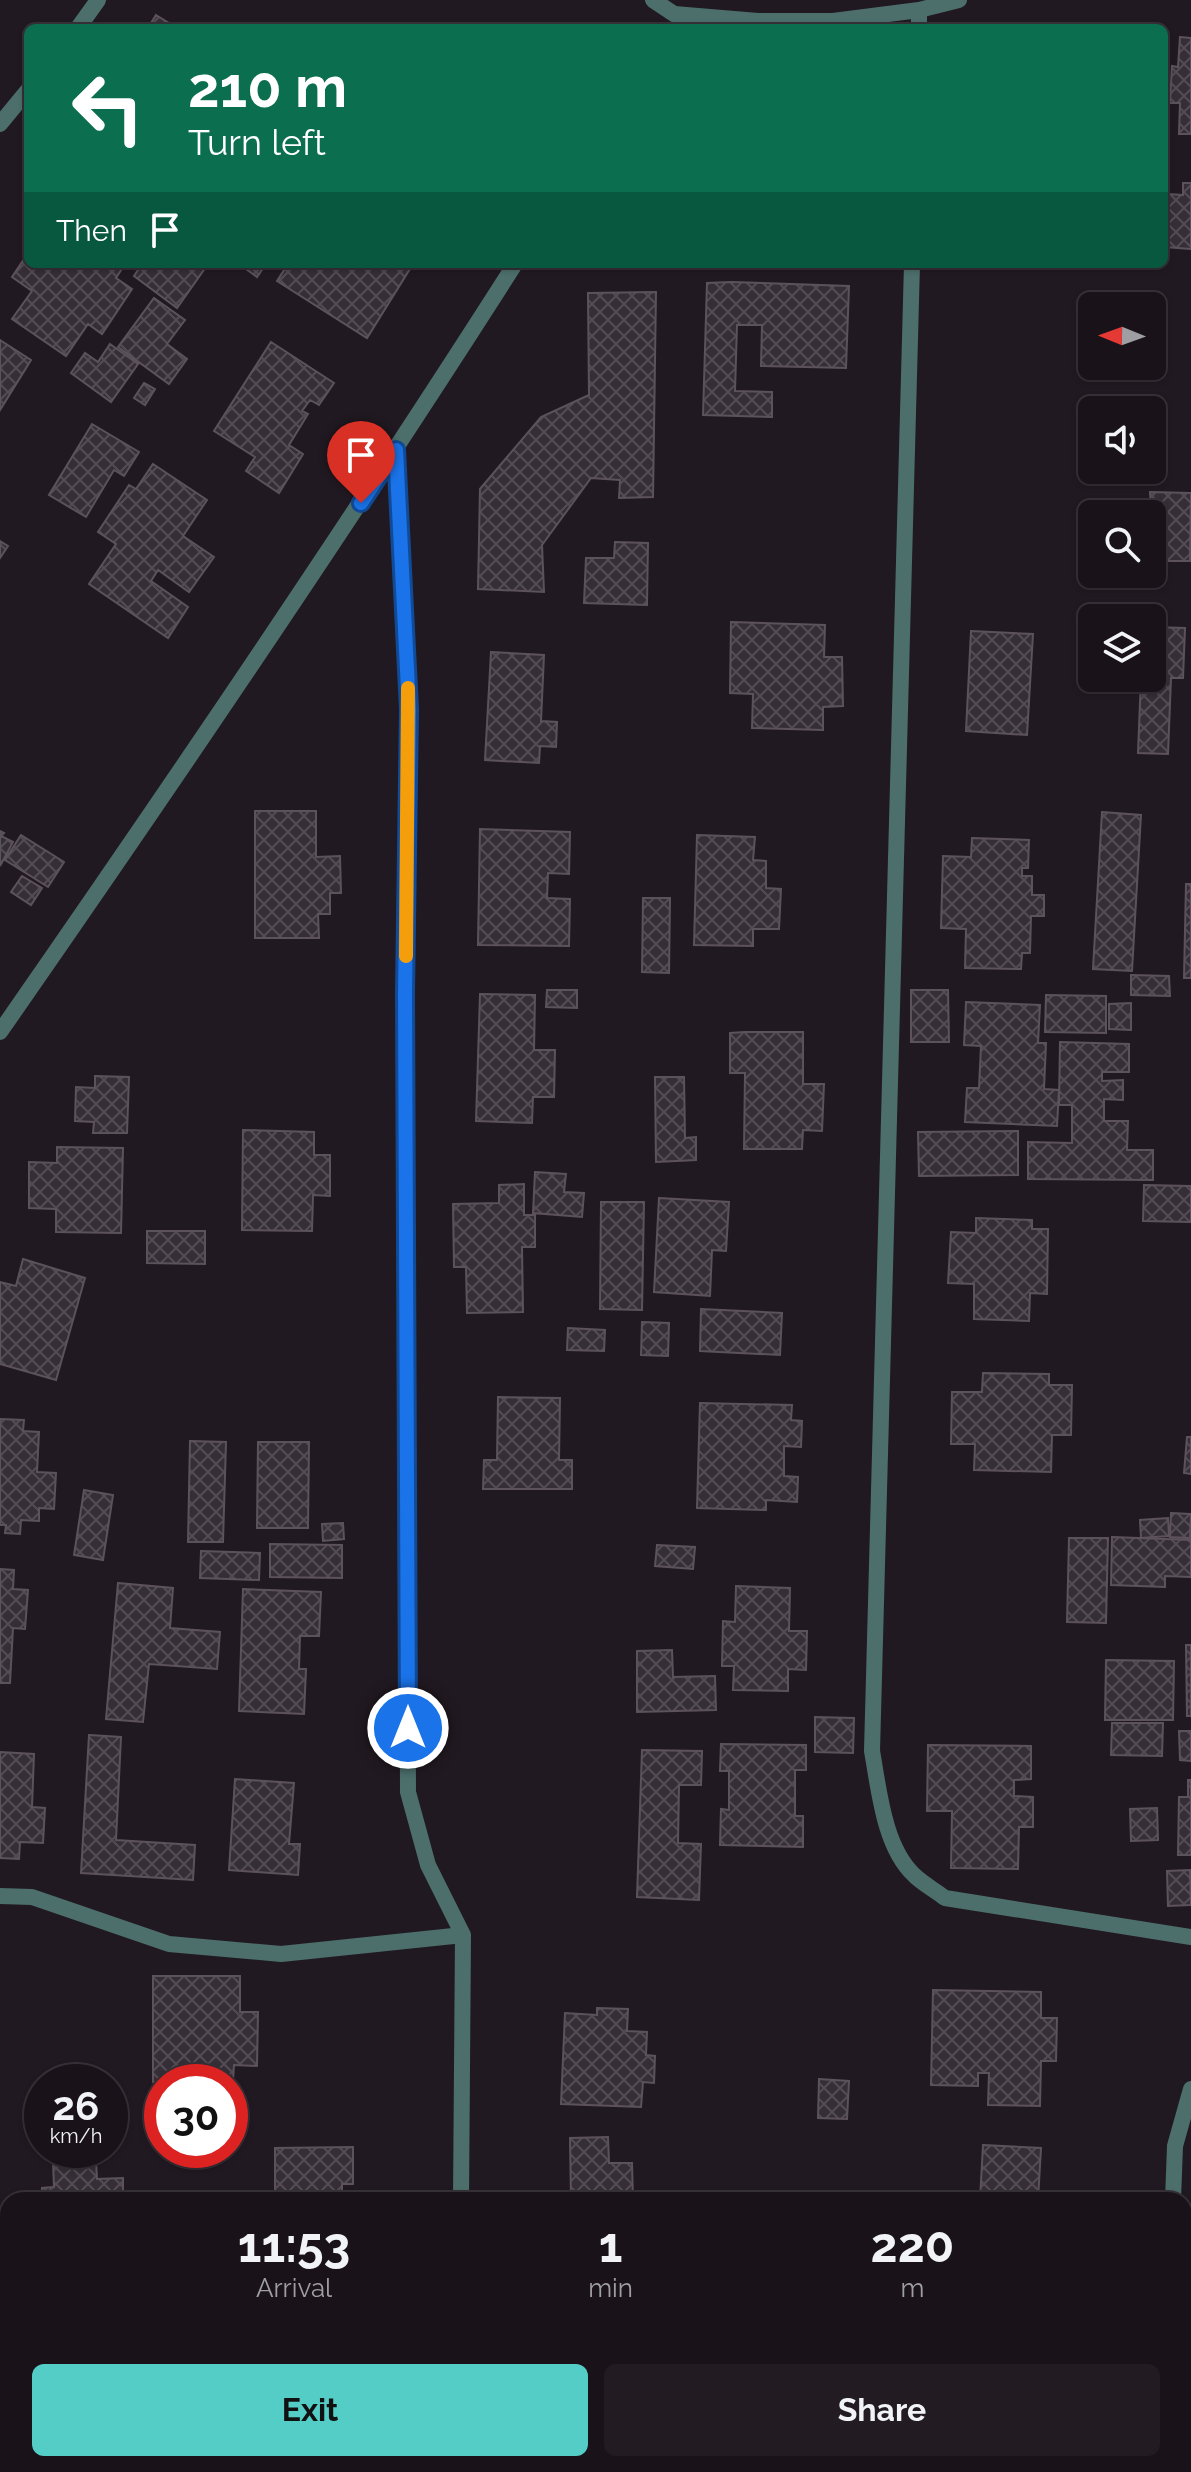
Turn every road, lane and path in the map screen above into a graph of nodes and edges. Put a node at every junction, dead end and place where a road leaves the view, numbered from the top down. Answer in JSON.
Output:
{"nodes":[{"id":1,"x":98,"y":0,"type":"edge"},
{"id":2,"x":653,"y":0,"type":"edge"},
{"id":3,"x":959,"y":0,"type":"edge"},
{"id":4,"x":919,"y":10,"type":"junction"},
{"id":5,"x":670,"y":21,"type":"edge"},
{"id":6,"x":81,"y":24,"type":"edge"},
{"id":7,"x":919,"y":24,"type":"edge"},
{"id":8,"x":24,"y":95,"type":"edge"},
{"id":9,"x":0,"y":124,"type":"edge"},
{"id":10,"x":512,"y":268,"type":"edge"},
{"id":11,"x":912,"y":268,"type":"edge"},
{"id":12,"x":396,"y":450,"type":"junction"},
{"id":13,"x":0,"y":1032,"type":"edge"},
{"id":14,"x":0,"y":1896,"type":"edge"},
{"id":15,"x":463,"y":1935,"type":"junction"},
{"id":16,"x":1191,"y":1937,"type":"edge"},
{"id":17,"x":1191,"y":2089,"type":"edge"},
{"id":18,"x":461,"y":2192,"type":"edge"},
{"id":19,"x":1173,"y":2192,"type":"edge"}],
"edges":[{"from":1,"to":6,"type":"street"},
{"from":2,"to":5,"type":"street"},
{"from":3,"to":4,"type":"street"},
{"from":4,"to":5,"type":"street"},
{"from":4,"to":7,"type":"street"},
{"from":8,"to":9,"type":"street"},
{"from":10,"to":12,"type":"street"},
{"from":11,"to":16,"type":"street"},
{"from":12,"to":13,"type":"street"},
{"from":12,"to":15,"type":"street"},
{"from":14,"to":15,"type":"street"},
{"from":15,"to":18,"type":"street"},
{"from":17,"to":19,"type":"street"}]}
